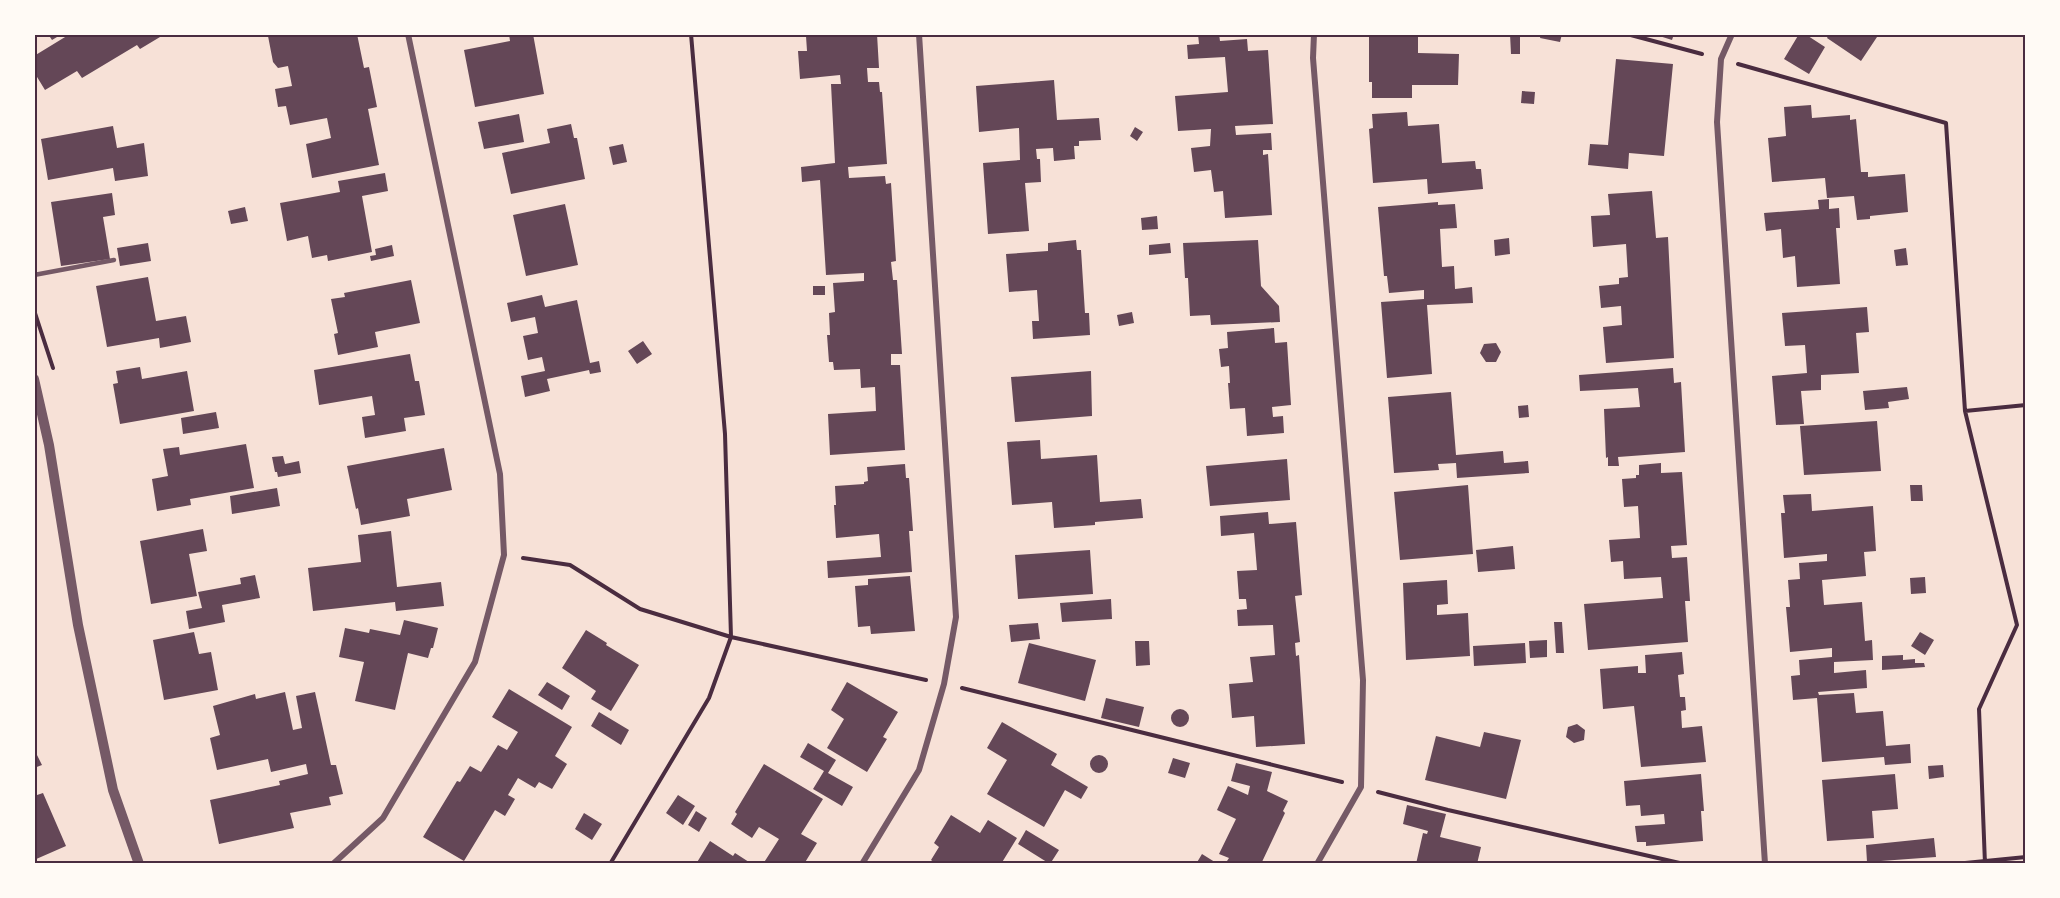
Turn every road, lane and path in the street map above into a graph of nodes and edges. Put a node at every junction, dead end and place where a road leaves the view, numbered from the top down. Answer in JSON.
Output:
{"nodes":[{"id":1,"x":408,"y":34,"type":"edge"},
{"id":2,"x":692,"y":34,"type":"edge"},
{"id":3,"x":919,"y":34,"type":"edge"},
{"id":4,"x":1314,"y":34,"type":"edge"},
{"id":5,"x":1627,"y":34,"type":"edge"},
{"id":6,"x":1732,"y":34,"type":"edge"},
{"id":7,"x":1721,"y":59,"type":"junction"},
{"id":8,"x":114,"y":260,"type":"dead end"},
{"id":9,"x":34,"y":275,"type":"edge"},
{"id":10,"x":34,"y":379,"type":"edge"},
{"id":11,"x":2025,"y":405,"type":"edge"},
{"id":12,"x":1965,"y":411,"type":"junction"},
{"id":13,"x":504,"y":555,"type":"junction"},
{"id":14,"x":731,"y":637,"type":"junction"},
{"id":15,"x":944,"y":684,"type":"junction"},
{"id":16,"x":1361,"y":787,"type":"junction"},
{"id":17,"x":2025,"y":857,"type":"edge"},
{"id":18,"x":1985,"y":862,"type":"edge"},
{"id":19,"x":139,"y":864,"type":"edge"},
{"id":20,"x":333,"y":864,"type":"edge"},
{"id":21,"x":610,"y":864,"type":"edge"},
{"id":22,"x":862,"y":864,"type":"edge"},
{"id":23,"x":1317,"y":864,"type":"edge"},
{"id":24,"x":1684,"y":864,"type":"edge"},
{"id":25,"x":1765,"y":864,"type":"edge"},
{"id":26,"x":1955,"y":864,"type":"edge"}],
"edges":[{"from":1,"to":13,"type":"street"},
{"from":2,"to":14,"type":"path"},
{"from":3,"to":15,"type":"street"},
{"from":4,"to":16,"type":"street"},
{"from":5,"to":7,"type":"path"},
{"from":6,"to":7,"type":"street"},
{"from":7,"to":12,"type":"path"},
{"from":7,"to":25,"type":"street"},
{"from":8,"to":9,"type":"lane"},
{"from":10,"to":19,"type":"street"},
{"from":11,"to":12,"type":"path"},
{"from":12,"to":18,"type":"path"},
{"from":13,"to":14,"type":"path"},
{"from":13,"to":20,"type":"street"},
{"from":14,"to":15,"type":"path"},
{"from":14,"to":21,"type":"path"},
{"from":15,"to":16,"type":"path"},
{"from":15,"to":22,"type":"street"},
{"from":16,"to":23,"type":"street"},
{"from":16,"to":24,"type":"path"},
{"from":17,"to":18,"type":"path"},
{"from":18,"to":26,"type":"path"}]}
